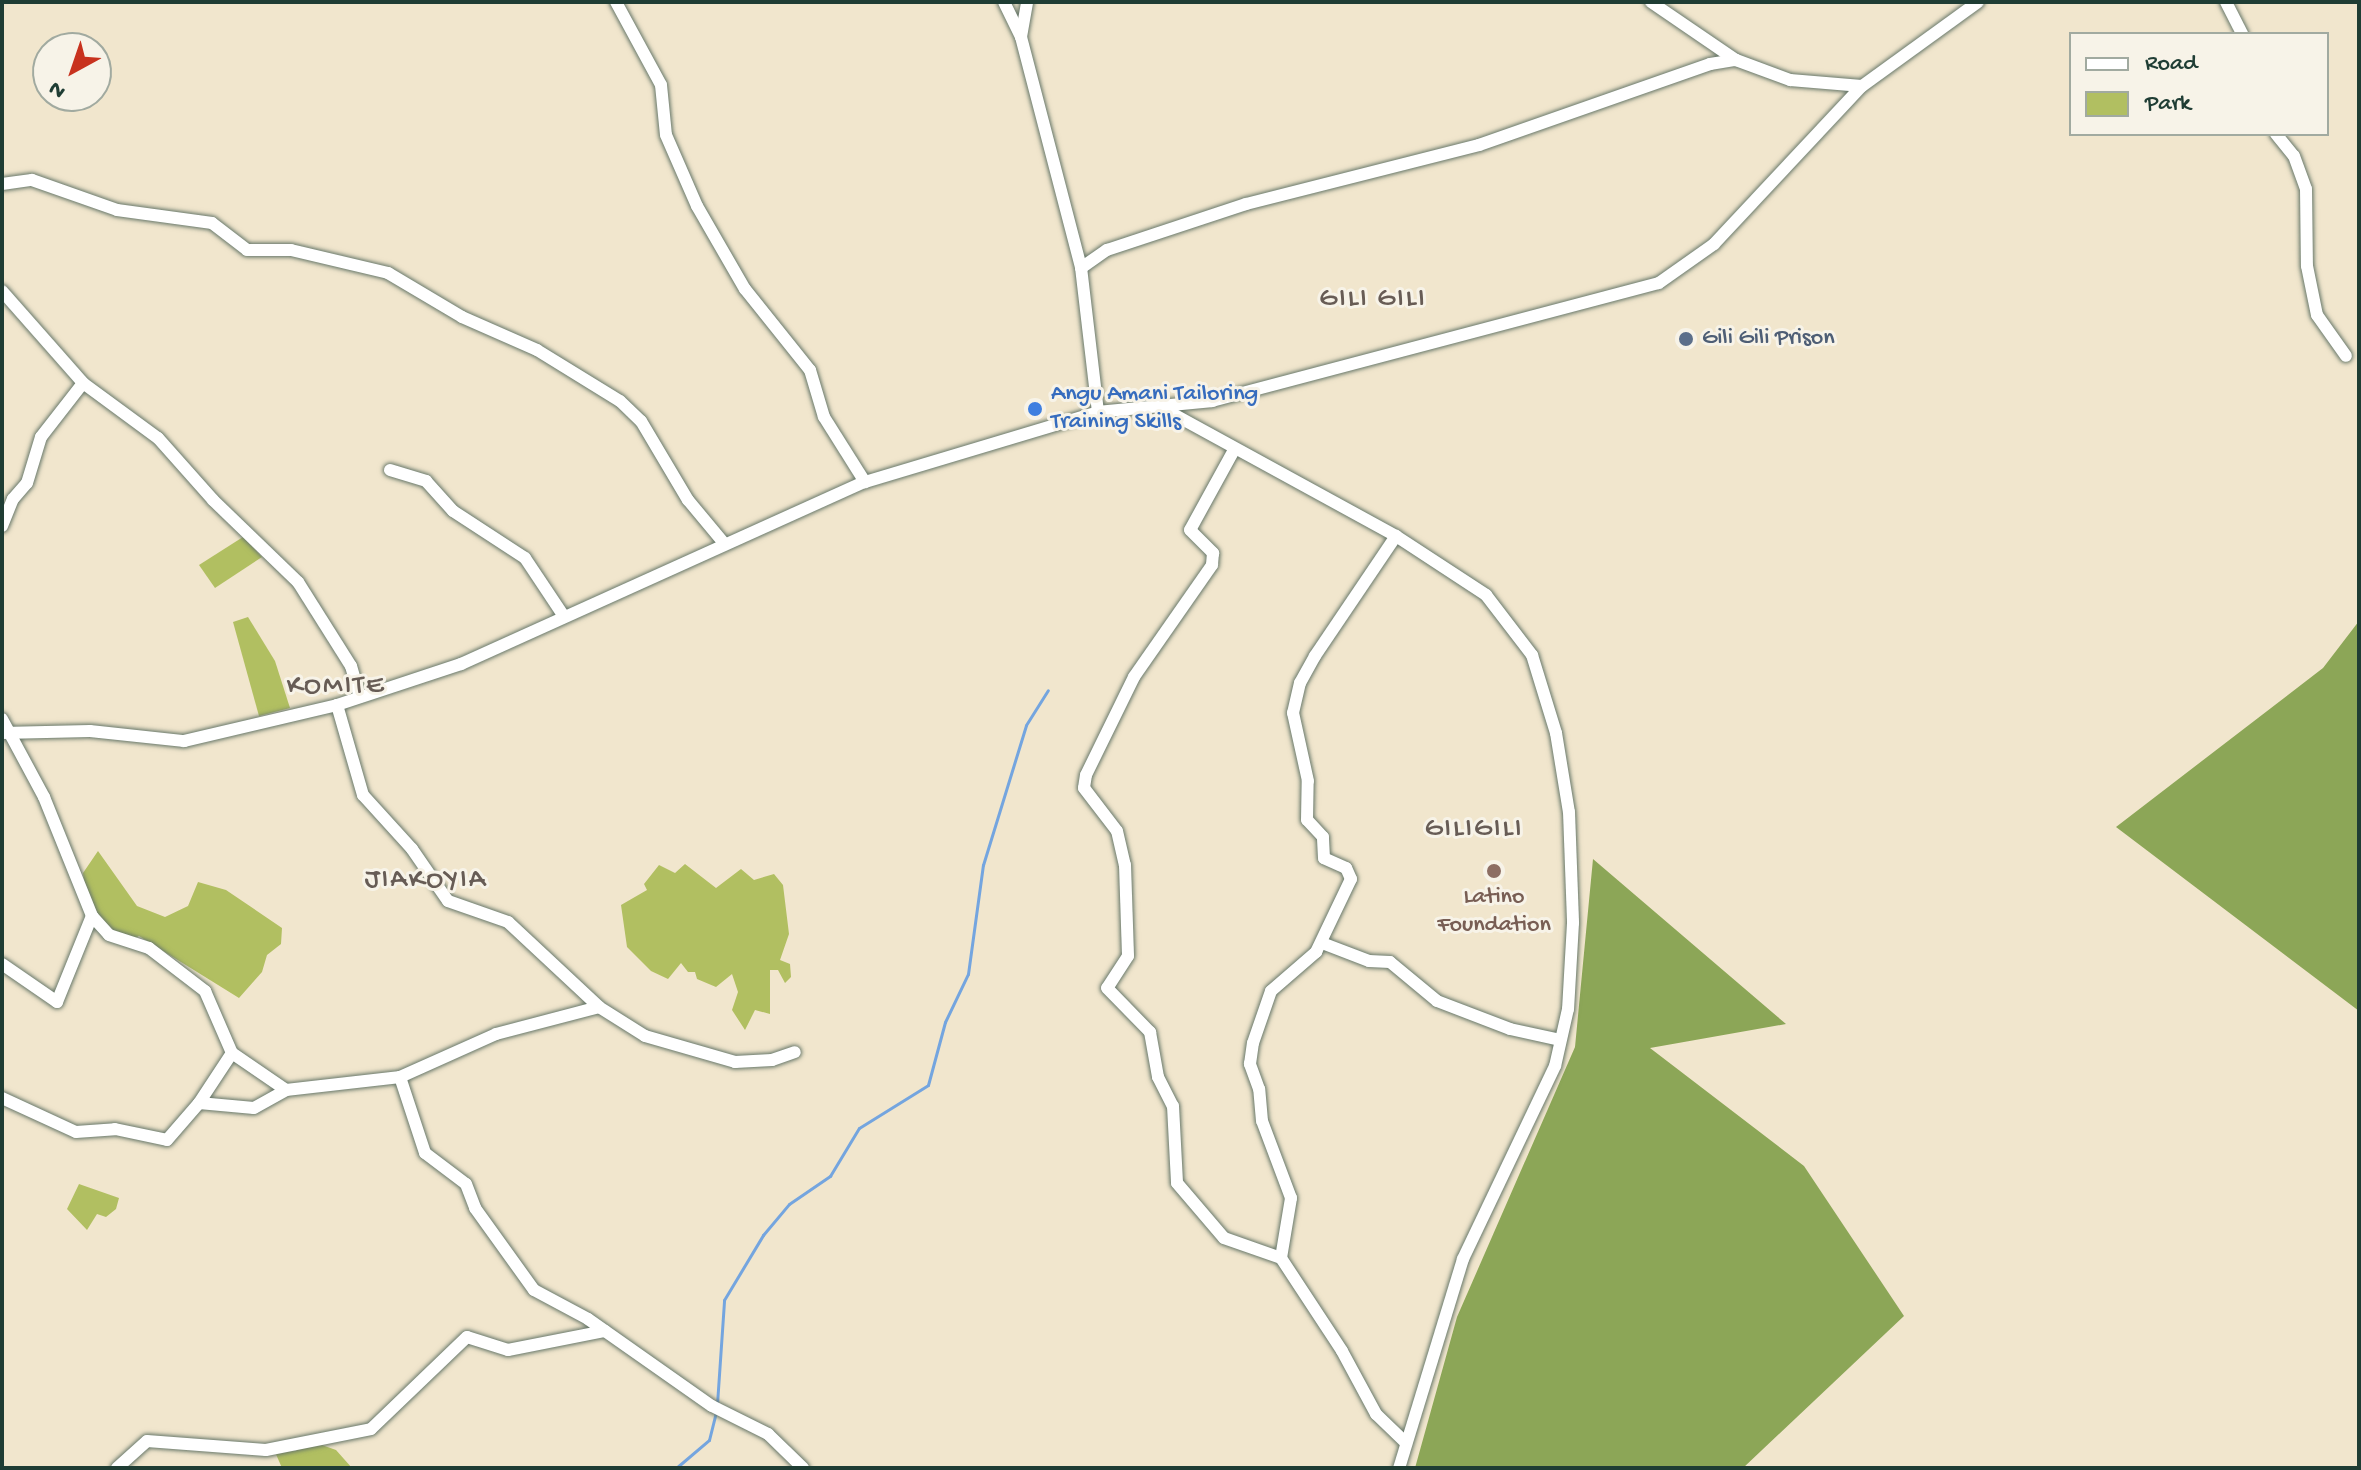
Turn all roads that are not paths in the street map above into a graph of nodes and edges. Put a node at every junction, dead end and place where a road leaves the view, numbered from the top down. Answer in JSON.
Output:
{"nodes":[{"id":1,"x":616,"y":2,"type":"edge"},
{"id":2,"x":1004,"y":2,"type":"edge"},
{"id":3,"x":1027,"y":2,"type":"edge"},
{"id":4,"x":1651,"y":2,"type":"edge"},
{"id":5,"x":1978,"y":2,"type":"edge"},
{"id":6,"x":2226,"y":2,"type":"edge"},
{"id":7,"x":2241,"y":32,"type":"edge"},
{"id":8,"x":1021,"y":37,"type":"junction"},
{"id":9,"x":1736,"y":60,"type":"junction"},
{"id":10,"x":1862,"y":86,"type":"junction"},
{"id":11,"x":2278,"y":136,"type":"edge"},
{"id":12,"x":2,"y":184,"type":"edge"},
{"id":13,"x":1081,"y":268,"type":"junction"},
{"id":14,"x":2,"y":291,"type":"edge"},
{"id":15,"x":2346,"y":356,"type":"dead end"},
{"id":16,"x":83,"y":383,"type":"junction"},
{"id":17,"x":1164,"y":409,"type":"junction"},
{"id":18,"x":1098,"y":412,"type":"junction"},
{"id":19,"x":1234,"y":450,"type":"junction"},
{"id":20,"x":390,"y":470,"type":"dead end"},
{"id":21,"x":865,"y":482,"type":"junction"},
{"id":22,"x":2,"y":526,"type":"edge"},
{"id":23,"x":1396,"y":536,"type":"junction"},
{"id":24,"x":723,"y":542,"type":"junction"},
{"id":25,"x":563,"y":615,"type":"junction"},
{"id":26,"x":360,"y":697,"type":"junction"},
{"id":27,"x":337,"y":705,"type":"junction"},
{"id":28,"x":3,"y":728,"type":"edge"},
{"id":29,"x":92,"y":916,"type":"junction"},
{"id":30,"x":1322,"y":943,"type":"junction"},
{"id":31,"x":2,"y":965,"type":"edge"},
{"id":32,"x":599,"y":1007,"type":"junction"},
{"id":33,"x":1560,"y":1040,"type":"junction"},
{"id":34,"x":795,"y":1052,"type":"dead end"},
{"id":35,"x":232,"y":1053,"type":"junction"},
{"id":36,"x":400,"y":1077,"type":"junction"},
{"id":37,"x":286,"y":1090,"type":"junction"},
{"id":38,"x":2,"y":1098,"type":"edge"},
{"id":39,"x":199,"y":1103,"type":"junction"},
{"id":40,"x":1281,"y":1258,"type":"junction"},
{"id":41,"x":605,"y":1331,"type":"junction"},
{"id":42,"x":1405,"y":1442,"type":"junction"},
{"id":43,"x":117,"y":1468,"type":"edge"},
{"id":44,"x":803,"y":1468,"type":"edge"},
{"id":45,"x":1399,"y":1468,"type":"edge"}],
"edges":[{"from":1,"to":21,"type":"street"},
{"from":2,"to":8,"type":"street"},
{"from":3,"to":8,"type":"street"},
{"from":4,"to":9,"type":"street"},
{"from":5,"to":10,"type":"street"},
{"from":6,"to":7,"type":"street"},
{"from":8,"to":13,"type":"street"},
{"from":9,"to":10,"type":"street"},
{"from":9,"to":13,"type":"street"},
{"from":10,"to":17,"type":"street"},
{"from":11,"to":15,"type":"street"},
{"from":12,"to":24,"type":"street"},
{"from":13,"to":18,"type":"street"},
{"from":14,"to":16,"type":"street"},
{"from":16,"to":22,"type":"street"},
{"from":16,"to":26,"type":"street"},
{"from":17,"to":18,"type":"street"},
{"from":17,"to":19,"type":"street"},
{"from":18,"to":21,"type":"street"},
{"from":19,"to":23,"type":"street"},
{"from":19,"to":40,"type":"street"},
{"from":20,"to":25,"type":"street"},
{"from":21,"to":24,"type":"street"},
{"from":23,"to":30,"type":"street"},
{"from":23,"to":33,"type":"street"},
{"from":24,"to":25,"type":"street"},
{"from":25,"to":26,"type":"street"},
{"from":26,"to":27,"type":"street"},
{"from":27,"to":28,"type":"street"},
{"from":27,"to":32,"type":"street"},
{"from":28,"to":29,"type":"street"},
{"from":29,"to":31,"type":"street"},
{"from":29,"to":35,"type":"street"},
{"from":30,"to":33,"type":"street"},
{"from":30,"to":40,"type":"street"},
{"from":32,"to":34,"type":"street"},
{"from":32,"to":36,"type":"street"},
{"from":33,"to":42,"type":"street"},
{"from":35,"to":37,"type":"street"},
{"from":35,"to":39,"type":"street"},
{"from":36,"to":37,"type":"street"},
{"from":36,"to":41,"type":"street"},
{"from":37,"to":39,"type":"street"},
{"from":38,"to":39,"type":"street"},
{"from":40,"to":42,"type":"street"},
{"from":41,"to":43,"type":"street"},
{"from":41,"to":44,"type":"street"},
{"from":42,"to":45,"type":"street"}]}
